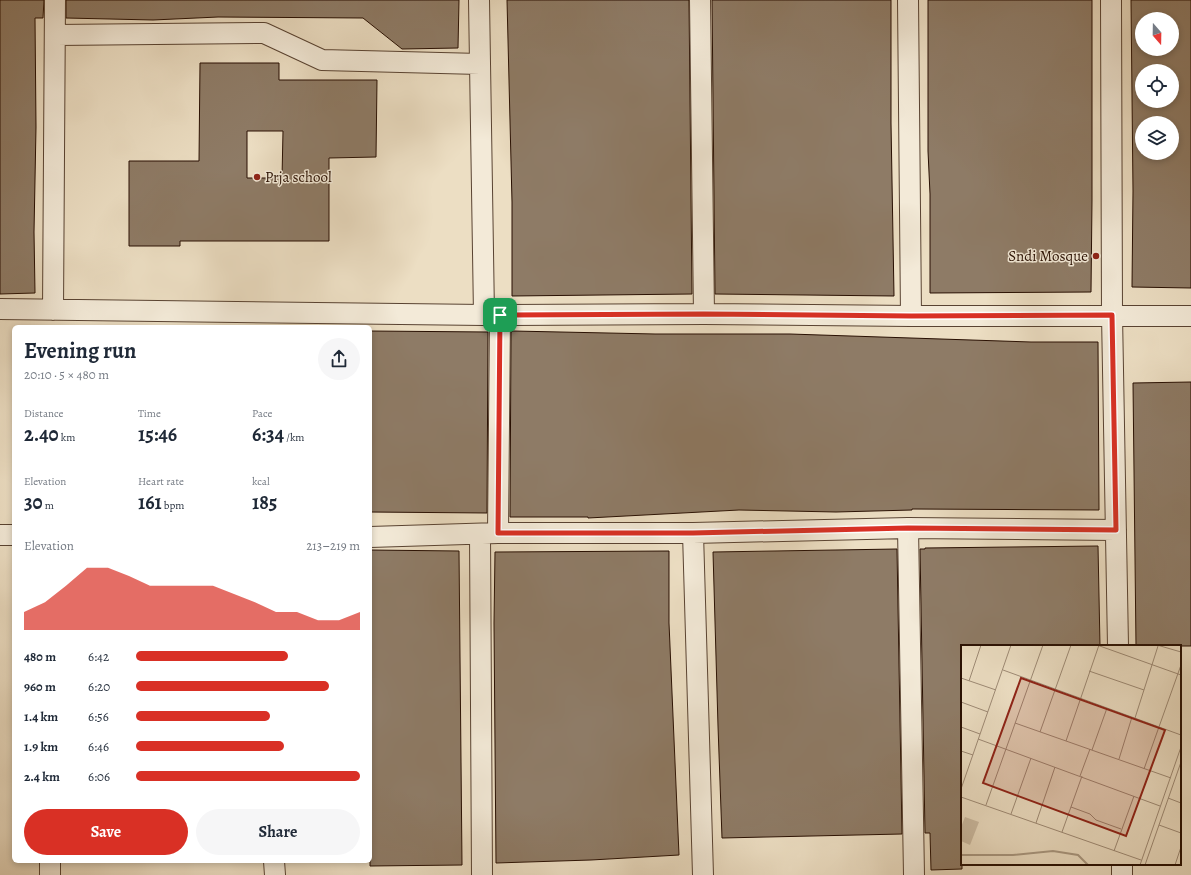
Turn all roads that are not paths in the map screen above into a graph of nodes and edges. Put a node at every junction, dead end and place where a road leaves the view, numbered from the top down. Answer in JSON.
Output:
{"nodes":[{"id":1,"x":55,"y":0,"type":"edge"},
{"id":2,"x":479,"y":0,"type":"edge"},
{"id":3,"x":700,"y":0,"type":"edge"},
{"id":4,"x":908,"y":0,"type":"edge"},
{"id":5,"x":1111,"y":0,"type":"edge"},
{"id":6,"x":56,"y":36,"type":"junction"},
{"id":7,"x":480,"y":64,"type":"junction"},
{"id":8,"x":0,"y":309,"type":"edge"},
{"id":9,"x":53,"y":310,"type":"junction"},
{"id":10,"x":704,"y":314,"type":"junction"},
{"id":11,"x":492,"y":315,"type":"junction"},
{"id":12,"x":1112,"y":315,"type":"junction"},
{"id":13,"x":911,"y":316,"type":"junction"},
{"id":14,"x":1191,"y":316,"type":"edge"},
{"id":15,"x":908,"y":528,"type":"junction"},
{"id":16,"x":1116,"y":530,"type":"junction"},
{"id":17,"x":693,"y":533,"type":"junction"},
{"id":18,"x":12,"y":534,"type":"edge"},
{"id":19,"x":489,"y":534,"type":"junction"},
{"id":20,"x":0,"y":535,"type":"edge"},
{"id":21,"x":372,"y":537,"type":"edge"},
{"id":22,"x":1118,"y":645,"type":"edge"},
{"id":23,"x":50,"y":863,"type":"edge"},
{"id":24,"x":274,"y":863,"type":"edge"},
{"id":25,"x":50,"y":875,"type":"edge"},
{"id":26,"x":275,"y":875,"type":"edge"},
{"id":27,"x":482,"y":875,"type":"edge"},
{"id":28,"x":703,"y":875,"type":"edge"},
{"id":29,"x":914,"y":875,"type":"edge"}],
"edges":[{"from":1,"to":6,"type":"street"},
{"from":2,"to":7,"type":"street"},
{"from":3,"to":10,"type":"street"},
{"from":4,"to":13,"type":"street"},
{"from":5,"to":12,"type":"street"},
{"from":6,"to":7,"type":"street"},
{"from":6,"to":9,"type":"street"},
{"from":7,"to":11,"type":"street"},
{"from":8,"to":9,"type":"street"},
{"from":9,"to":11,"type":"street"},
{"from":10,"to":11,"type":"street"},
{"from":10,"to":13,"type":"street"},
{"from":11,"to":19,"type":"street"},
{"from":12,"to":13,"type":"street"},
{"from":12,"to":14,"type":"street"},
{"from":12,"to":16,"type":"street"},
{"from":15,"to":16,"type":"street"},
{"from":15,"to":17,"type":"street"},
{"from":15,"to":29,"type":"street"},
{"from":16,"to":22,"type":"street"},
{"from":17,"to":19,"type":"street"},
{"from":17,"to":28,"type":"street"},
{"from":18,"to":20,"type":"street"},
{"from":19,"to":21,"type":"street"},
{"from":19,"to":27,"type":"street"},
{"from":23,"to":25,"type":"street"},
{"from":24,"to":26,"type":"street"}]}
